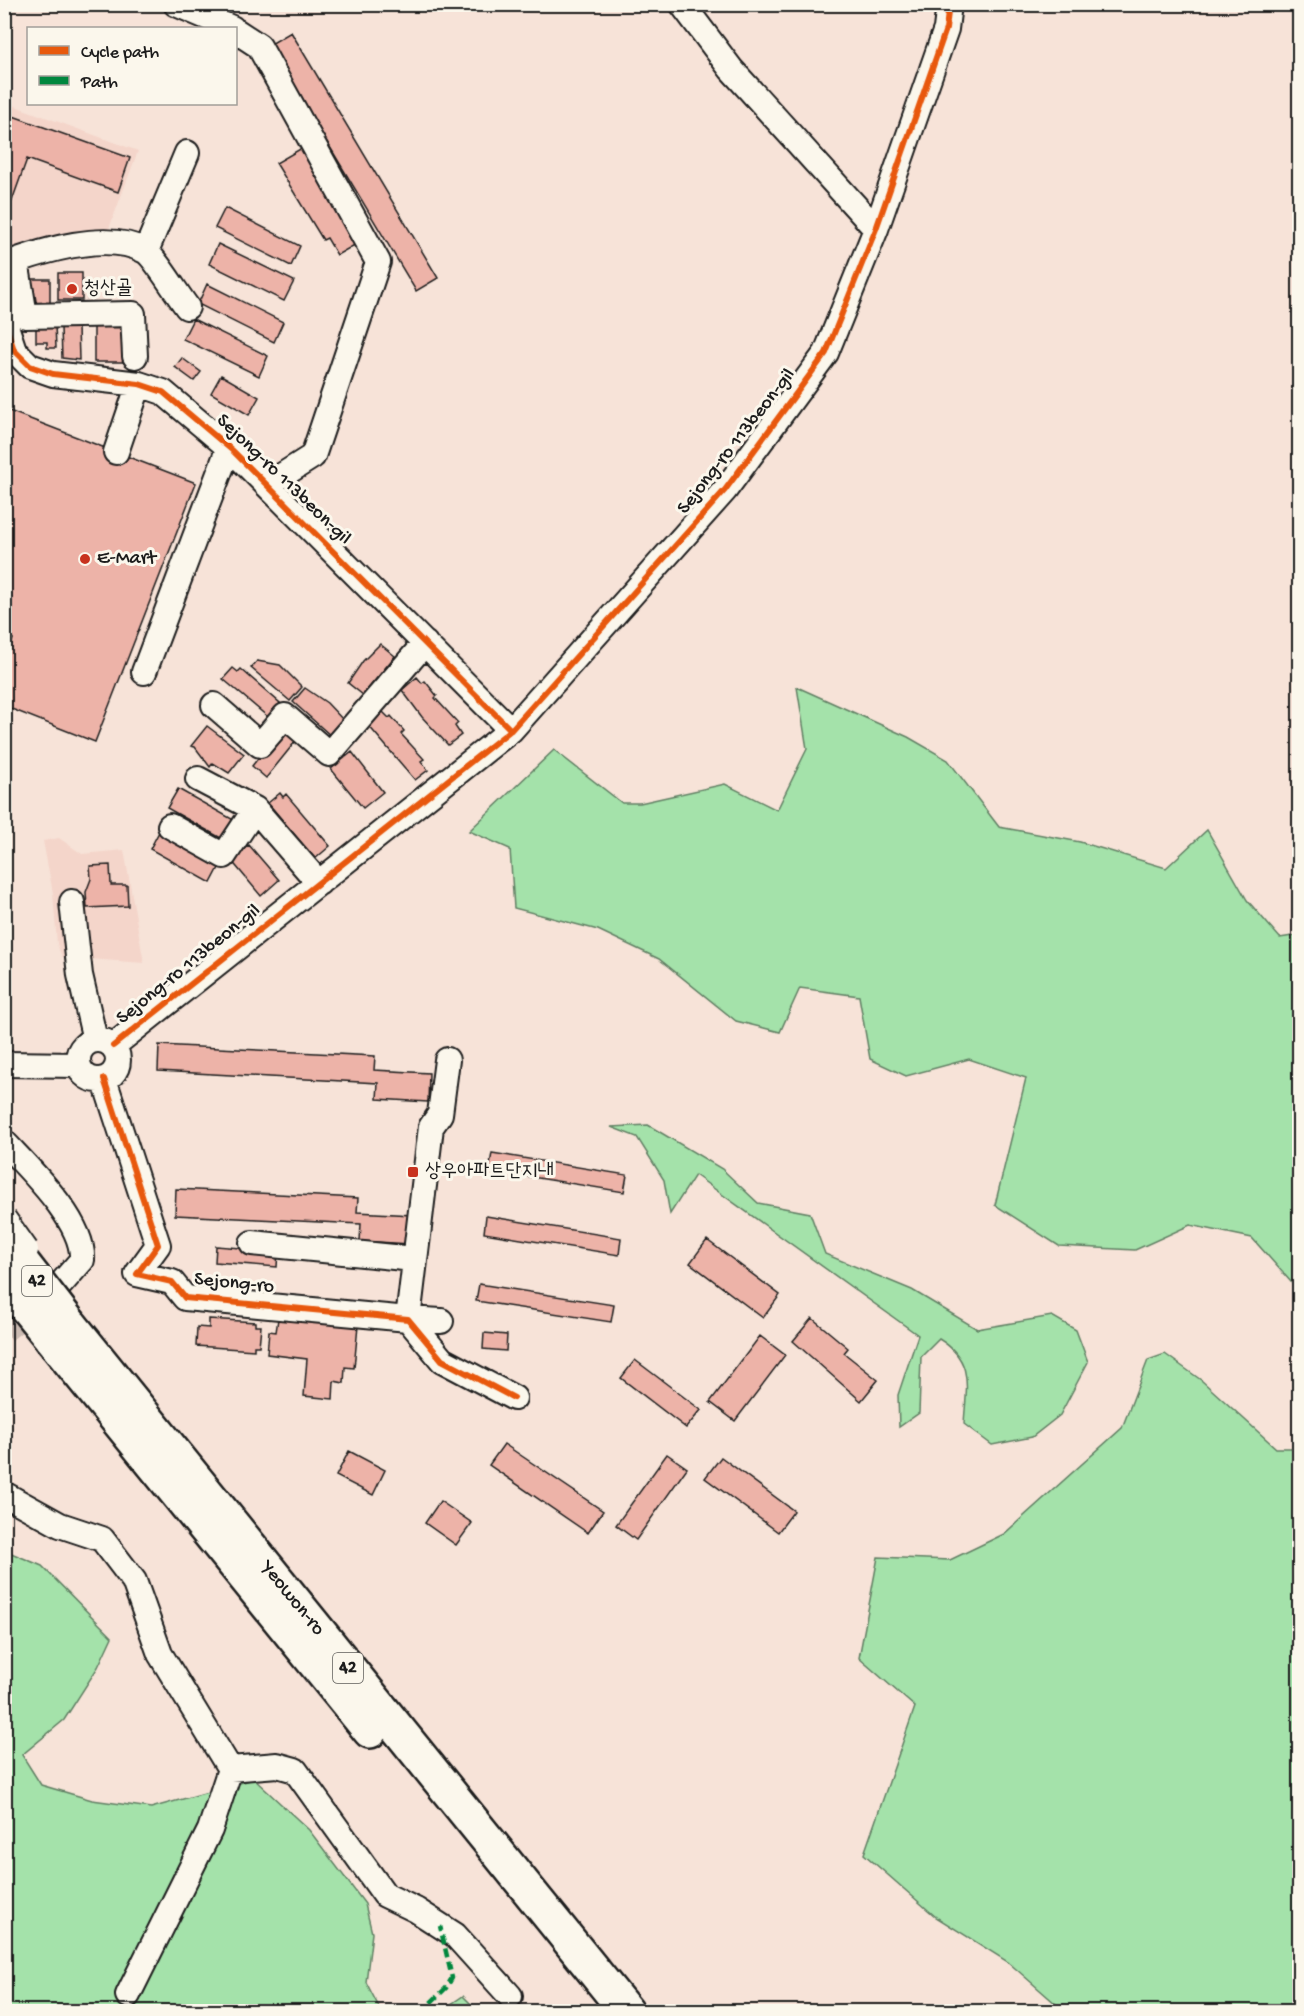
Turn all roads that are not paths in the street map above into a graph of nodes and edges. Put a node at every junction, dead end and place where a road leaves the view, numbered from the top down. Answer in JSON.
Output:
{"nodes":[{"id":1,"x":176,"y":4,"type":"edge"},
{"id":2,"x":682,"y":4,"type":"edge"},
{"id":3,"x":949,"y":4,"type":"edge"},
{"id":4,"x":227,"y":27,"type":"edge"},
{"id":5,"x":237,"y":32,"type":"edge"},
{"id":6,"x":187,"y":153,"type":"dead end"},
{"id":7,"x":876,"y":229,"type":"junction"},
{"id":8,"x":146,"y":251,"type":"junction"},
{"id":9,"x":10,"y":263,"type":"edge"},
{"id":10,"x":187,"y":308,"type":"dead end"},
{"id":11,"x":4,"y":320,"type":"edge"},
{"id":12,"x":135,"y":356,"type":"dead end"},
{"id":13,"x":139,"y":384,"type":"junction"},
{"id":14,"x":229,"y":447,"type":"junction"},
{"id":15,"x":116,"y":452,"type":"dead end"},
{"id":16,"x":267,"y":485,"type":"junction"},
{"id":17,"x":425,"y":643,"type":"junction"},
{"id":18,"x":144,"y":672,"type":"dead end"},
{"id":19,"x":214,"y":705,"type":"dead end"},
{"id":20,"x":511,"y":730,"type":"junction"},
{"id":21,"x":198,"y":779,"type":"dead end"},
{"id":22,"x":252,"y":814,"type":"junction"},
{"id":23,"x":170,"y":826,"type":"dead end"},
{"id":24,"x":313,"y":887,"type":"junction"},
{"id":25,"x":72,"y":902,"type":"dead end"},
{"id":26,"x":104,"y":1043,"type":"junction"},
{"id":27,"x":447,"y":1060,"type":"dead end"},
{"id":28,"x":4,"y":1064,"type":"edge"},
{"id":29,"x":78,"y":1065,"type":"junction"},
{"id":30,"x":104,"y":1079,"type":"junction"},
{"id":31,"x":4,"y":1142,"type":"edge"},
{"id":32,"x":4,"y":1219,"type":"edge"},
{"id":33,"x":4,"y":1239,"type":"edge"},
{"id":34,"x":252,"y":1243,"type":"dead end"},
{"id":35,"x":414,"y":1258,"type":"junction"},
{"id":36,"x":4,"y":1280,"type":"edge"},
{"id":37,"x":60,"y":1285,"type":"tunnel mouth"},
{"id":38,"x":4,"y":1310,"type":"edge"},
{"id":39,"x":408,"y":1319,"type":"junction"},
{"id":40,"x":441,"y":1321,"type":"dead end"},
{"id":41,"x":54,"y":1339,"type":"junction"},
{"id":42,"x":514,"y":1398,"type":"dead end"},
{"id":43,"x":4,"y":1494,"type":"edge"},
{"id":44,"x":230,"y":1769,"type":"junction"},
{"id":45,"x":128,"y":1995,"type":"dead end"},
{"id":46,"x":510,"y":1996,"type":"dead end"},
{"id":47,"x":600,"y":2012,"type":"edge"},
{"id":48,"x":627,"y":2012,"type":"edge"}],
"edges":[{"from":1,"to":4,"type":"street"},
{"from":2,"to":7,"type":"street"},
{"from":3,"to":7,"type":"street","name":"Sejong-ro 113beon-gil"},
{"from":5,"to":16,"type":"street"},
{"from":6,"to":8,"type":"street"},
{"from":7,"to":20,"type":"street","name":"Sejong-ro 113beon-gil"},
{"from":8,"to":9,"type":"street"},
{"from":8,"to":10,"type":"street"},
{"from":9,"to":12,"type":"street"},
{"from":11,"to":13,"type":"street","name":"Sejong-ro 113beon-gil"},
{"from":13,"to":14,"type":"street","name":"Sejong-ro 113beon-gil"},
{"from":13,"to":15,"type":"street"},
{"from":14,"to":16,"type":"street","name":"Sejong-ro 113beon-gil"},
{"from":14,"to":18,"type":"street"},
{"from":16,"to":17,"type":"street","name":"Sejong-ro 113beon-gil"},
{"from":17,"to":19,"type":"street"},
{"from":17,"to":20,"type":"street","name":"Sejong-ro 113beon-gil"},
{"from":20,"to":24,"type":"street","name":"Sejong-ro 113beon-gil"},
{"from":21,"to":22,"type":"street"},
{"from":22,"to":23,"type":"street"},
{"from":22,"to":24,"type":"street"},
{"from":24,"to":26,"type":"street","name":"Sejong-ro 113beon-gil"},
{"from":25,"to":26,"type":"street"},
{"from":26,"to":29,"type":"street"},
{"from":26,"to":30,"type":"street"},
{"from":27,"to":35,"type":"street"},
{"from":28,"to":29,"type":"street"},
{"from":29,"to":30,"type":"street"},
{"from":30,"to":39,"type":"street","name":"Sejong-ro"},
{"from":31,"to":37,"type":"street"},
{"from":32,"to":41,"type":"street","bridge":true},
{"from":33,"to":41,"type":"highway","name":"Yeowon-ro","number":"42","bridge":true},
{"from":34,"to":35,"type":"street"},
{"from":35,"to":39,"type":"street"},
{"from":36,"to":41,"type":"highway","name":"Yeowon-ro","number":"42","bridge":true},
{"from":38,"to":41,"type":"highway"},
{"from":39,"to":40,"type":"street"},
{"from":39,"to":42,"type":"street"},
{"from":41,"to":47,"type":"highway","number":"42"},
{"from":41,"to":48,"type":"highway","name":"Yeowon-ro","number":"42"},
{"from":43,"to":44,"type":"street"},
{"from":44,"to":45,"type":"street"},
{"from":44,"to":46,"type":"street"}]}
